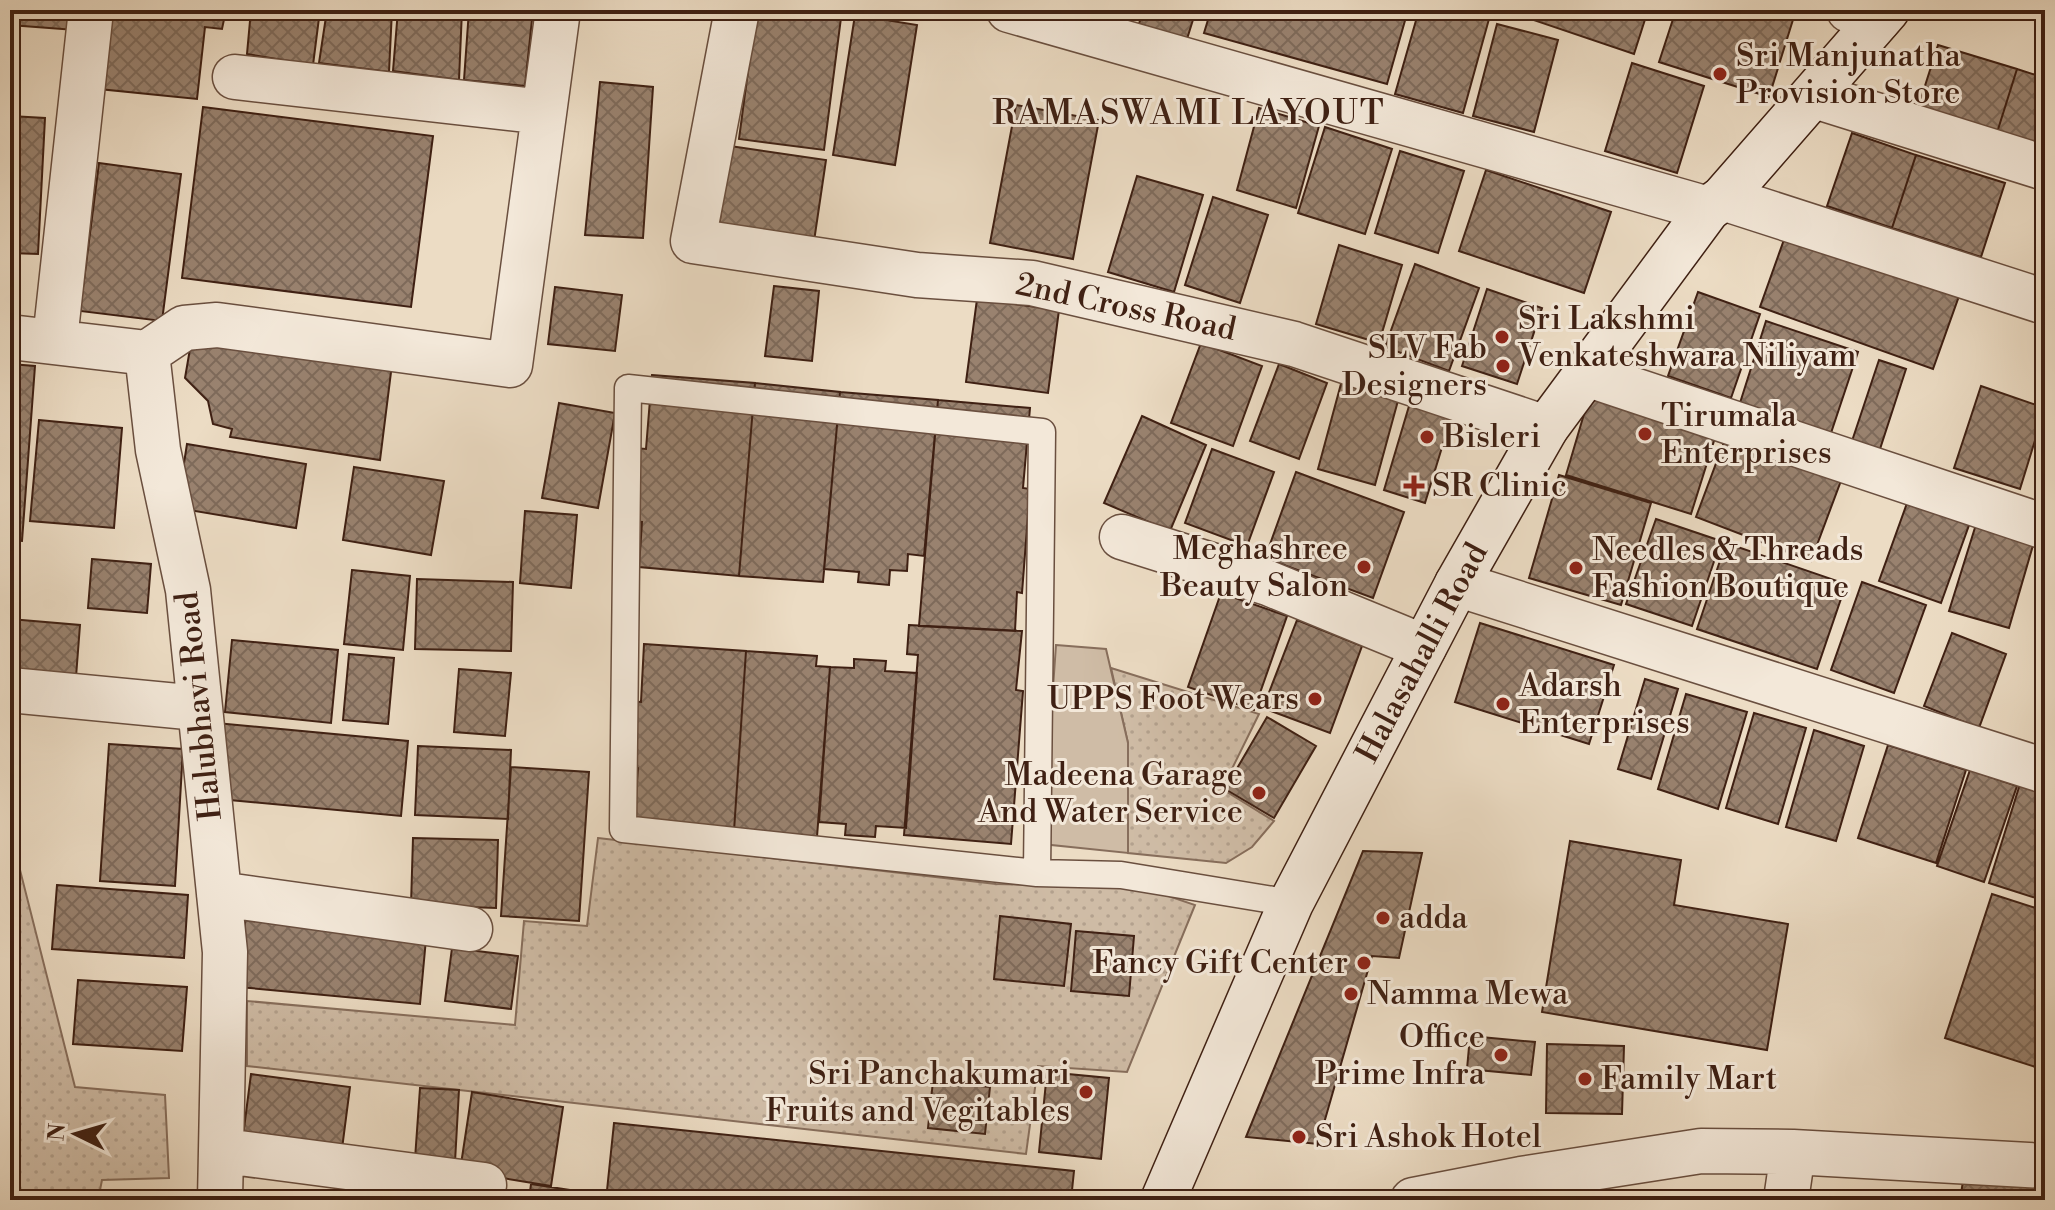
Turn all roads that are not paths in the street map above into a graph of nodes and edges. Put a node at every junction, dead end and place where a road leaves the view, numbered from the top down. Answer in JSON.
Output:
{"nodes":[{"id":1,"x":91,"y":10,"type":"edge"},
{"id":2,"x":558,"y":10,"type":"edge"},
{"id":3,"x":737,"y":10,"type":"edge"},
{"id":4,"x":1011,"y":10,"type":"edge"},
{"id":5,"x":1871,"y":13,"type":"edge"},
{"id":6,"x":1123,"y":25,"type":"edge"},
{"id":7,"x":235,"y":77,"type":"dead end"},
{"id":8,"x":1815,"y":96,"type":"junction"},
{"id":9,"x":544,"y":112,"type":"junction"},
{"id":10,"x":2045,"y":168,"type":"edge"},
{"id":11,"x":1716,"y":204,"type":"junction"},
{"id":12,"x":2045,"y":302,"type":"edge"},
{"id":13,"x":10,"y":337,"type":"edge"},
{"id":14,"x":55,"y":340,"type":"junction"},
{"id":15,"x":147,"y":353,"type":"junction"},
{"id":16,"x":1586,"y":374,"type":"junction"},
{"id":17,"x":1546,"y":428,"type":"junction"},
{"id":18,"x":2045,"y":527,"type":"edge"},
{"id":19,"x":1122,"y":537,"type":"dead end"},
{"id":20,"x":1457,"y":584,"type":"junction"},
{"id":21,"x":1424,"y":647,"type":"junction"},
{"id":22,"x":10,"y":690,"type":"edge"},
{"id":23,"x":198,"y":708,"type":"junction"},
{"id":24,"x":2045,"y":771,"type":"edge"},
{"id":25,"x":1037,"y":873,"type":"junction"},
{"id":26,"x":219,"y":894,"type":"junction"},
{"id":27,"x":1291,"y":903,"type":"junction"},
{"id":28,"x":470,"y":929,"type":"dead end"},
{"id":29,"x":224,"y":1151,"type":"junction"},
{"id":30,"x":1793,"y":1152,"type":"junction"},
{"id":31,"x":2045,"y":1166,"type":"edge"},
{"id":32,"x":484,"y":1185,"type":"dead end"},
{"id":33,"x":1520,"y":1189,"type":"edge"},
{"id":34,"x":220,"y":1200,"type":"edge"},
{"id":35,"x":1163,"y":1200,"type":"edge"},
{"id":36,"x":1413,"y":1200,"type":"edge"},
{"id":37,"x":1786,"y":1200,"type":"edge"}],
"edges":[{"from":1,"to":14,"type":"street"},
{"from":2,"to":9,"type":"street"},
{"from":3,"to":17,"type":"street","name":"2nd Cross Road"},
{"from":4,"to":6,"type":"street"},
{"from":5,"to":8,"type":"street","name":"Halasahalli Road"},
{"from":6,"to":11,"type":"street"},
{"from":7,"to":9,"type":"street"},
{"from":8,"to":10,"type":"street"},
{"from":8,"to":11,"type":"street","name":"Halasahalli Road"},
{"from":9,"to":15,"type":"street"},
{"from":11,"to":12,"type":"street"},
{"from":11,"to":16,"type":"street","name":"Halasahalli Road"},
{"from":13,"to":14,"type":"street"},
{"from":14,"to":15,"type":"street"},
{"from":15,"to":23,"type":"street","name":"Halubhavi Road"},
{"from":16,"to":17,"type":"street","name":"Halasahalli Road"},
{"from":16,"to":18,"type":"street"},
{"from":17,"to":20,"type":"street","name":"Halasahalli Road"},
{"from":19,"to":21,"type":"street"},
{"from":20,"to":21,"type":"street","name":"Halasahalli Road"},
{"from":20,"to":24,"type":"street"},
{"from":21,"to":27,"type":"street","name":"Halasahalli Road"},
{"from":22,"to":23,"type":"street"},
{"from":23,"to":26,"type":"street","name":"Halubhavi Road"},
{"from":25,"to":25,"type":"lane"},
{"from":25,"to":27,"type":"lane"},
{"from":26,"to":28,"type":"street"},
{"from":26,"to":29,"type":"street","name":"Halubhavi Road"},
{"from":27,"to":35,"type":"street","name":"Halasahalli Road"},
{"from":29,"to":32,"type":"street"},
{"from":29,"to":34,"type":"street","name":"Halubhavi Road"},
{"from":30,"to":31,"type":"street"},
{"from":30,"to":33,"type":"street"},
{"from":30,"to":37,"type":"street"},
{"from":33,"to":36,"type":"street"}]}
